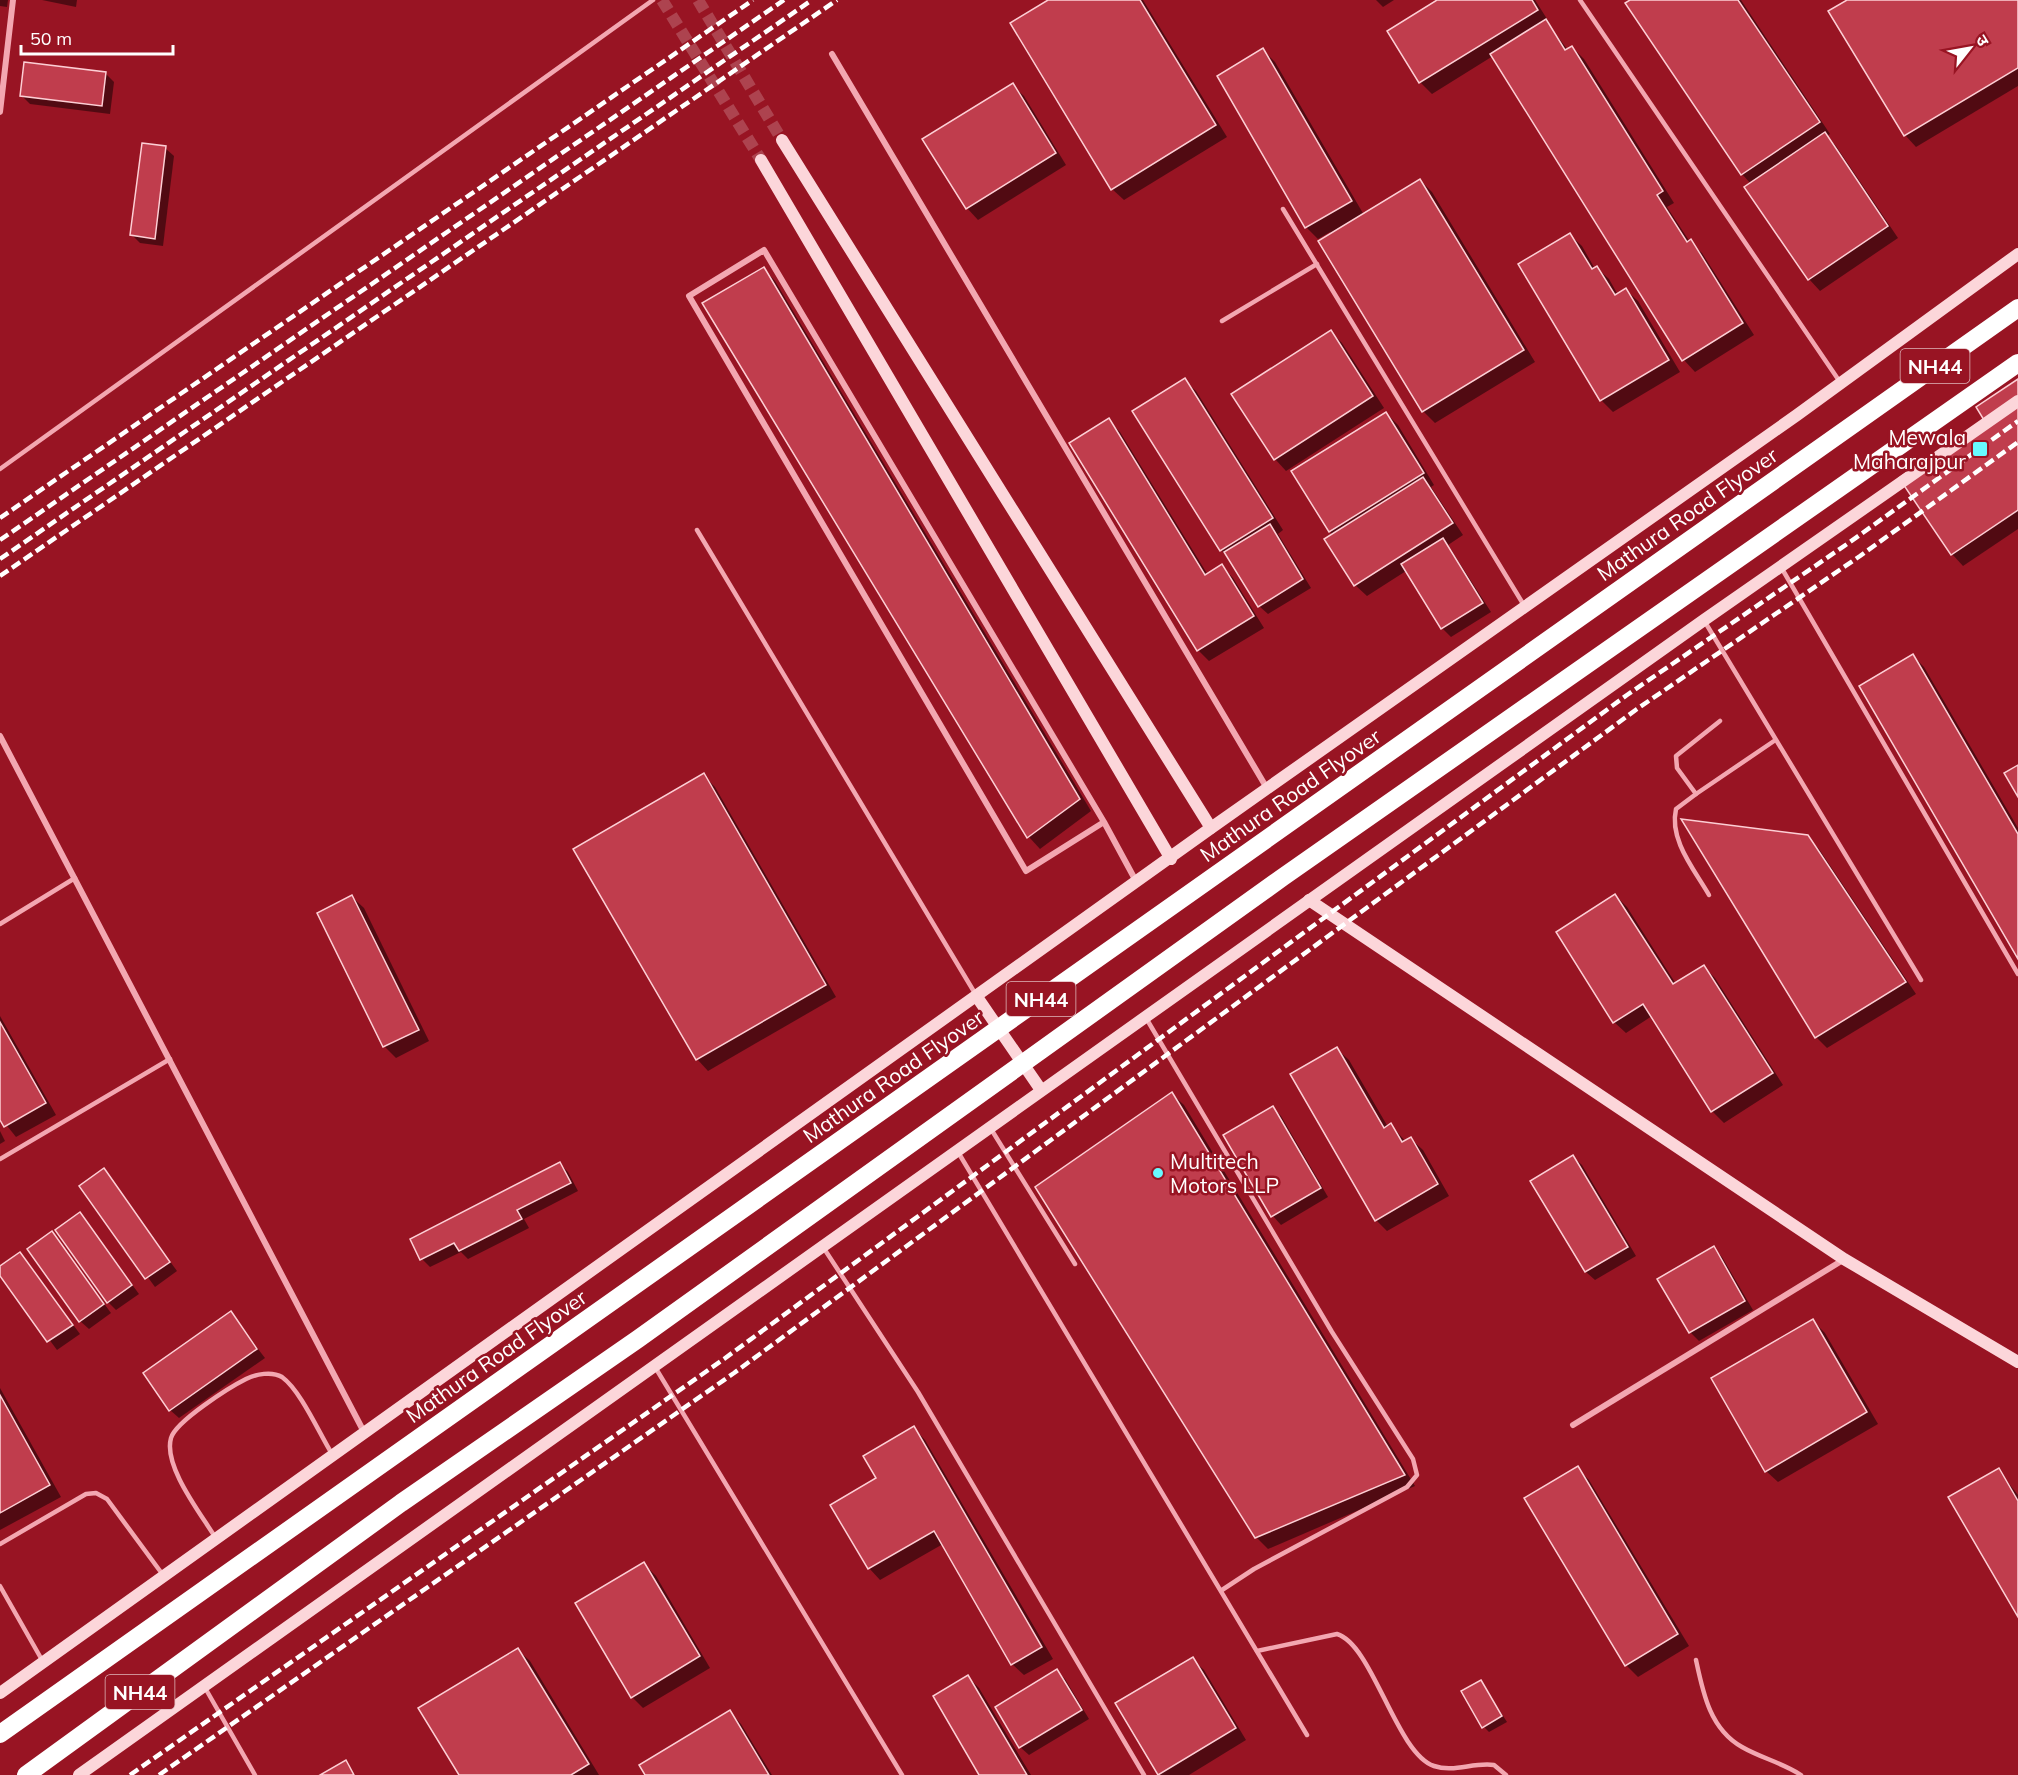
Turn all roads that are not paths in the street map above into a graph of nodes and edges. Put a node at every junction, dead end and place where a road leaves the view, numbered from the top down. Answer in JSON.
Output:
{"nodes":[{"id":1,"x":13,"y":0,"type":"edge"},
{"id":2,"x":653,"y":0,"type":"edge"},
{"id":3,"x":1580,"y":0,"type":"edge"},
{"id":4,"x":832,"y":54,"type":"dead end"},
{"id":5,"x":0,"y":112,"type":"edge"},
{"id":6,"x":782,"y":140,"type":"tunnel mouth"},
{"id":7,"x":761,"y":160,"type":"tunnel mouth"},
{"id":8,"x":1283,"y":209,"type":"dead end"},
{"id":9,"x":2018,"y":254,"type":"edge"},
{"id":10,"x":1317,"y":264,"type":"junction"},
{"id":11,"x":2018,"y":308,"type":"edge"},
{"id":12,"x":1222,"y":321,"type":"dead end"},
{"id":13,"x":2018,"y":363,"type":"edge"},
{"id":14,"x":1841,"y":384,"type":"junction"},
{"id":15,"x":2018,"y":401,"type":"edge"},
{"id":16,"x":0,"y":469,"type":"edge"},
{"id":17,"x":697,"y":530,"type":"dead end"},
{"id":18,"x":1781,"y":567,"type":"junction"},
{"id":19,"x":1526,"y":608,"type":"junction"},
{"id":20,"x":1704,"y":620,"type":"junction"},
{"id":21,"x":1720,"y":721,"type":"dead end"},
{"id":22,"x":0,"y":736,"type":"edge"},
{"id":23,"x":1774,"y":741,"type":"junction"},
{"id":24,"x":1268,"y":790,"type":"junction"},
{"id":25,"x":1696,"y":794,"type":"junction"},
{"id":26,"x":1104,"y":822,"type":"junction"},
{"id":27,"x":1212,"y":828,"type":"junction"},
{"id":28,"x":1172,"y":859,"type":"junction"},
{"id":29,"x":75,"y":878,"type":"junction"},
{"id":30,"x":1137,"y":884,"type":"junction"},
{"id":31,"x":1709,"y":895,"type":"dead end"},
{"id":32,"x":1310,"y":900,"type":"junction"},
{"id":33,"x":0,"y":924,"type":"edge"},
{"id":34,"x":2018,"y":974,"type":"edge"},
{"id":35,"x":1921,"y":980,"type":"dead end"},
{"id":36,"x":977,"y":997,"type":"junction"},
{"id":37,"x":1146,"y":1016,"type":"junction"},
{"id":38,"x":170,"y":1059,"type":"junction"},
{"id":39,"x":1041,"y":1090,"type":"junction"},
{"id":40,"x":989,"y":1127,"type":"junction"},
{"id":41,"x":957,"y":1150,"type":"junction"},
{"id":42,"x":0,"y":1159,"type":"edge"},
{"id":43,"x":822,"y":1245,"type":"junction"},
{"id":44,"x":1844,"y":1259,"type":"junction"},
{"id":45,"x":1076,"y":1264,"type":"dead end"},
{"id":46,"x":2018,"y":1362,"type":"edge"},
{"id":47,"x":654,"y":1365,"type":"junction"},
{"id":48,"x":1573,"y":1425,"type":"dead end"},
{"id":49,"x":366,"y":1434,"type":"junction"},
{"id":50,"x":333,"y":1456,"type":"junction"},
{"id":51,"x":217,"y":1540,"type":"junction"},
{"id":52,"x":0,"y":1544,"type":"edge"},
{"id":53,"x":165,"y":1576,"type":"junction"},
{"id":54,"x":0,"y":1586,"type":"edge"},
{"id":55,"x":1222,"y":1590,"type":"junction"},
{"id":56,"x":1257,"y":1651,"type":"junction"},
{"id":57,"x":1696,"y":1660,"type":"dead end"},
{"id":58,"x":44,"y":1662,"type":"junction"},
{"id":59,"x":204,"y":1686,"type":"junction"},
{"id":60,"x":0,"y":1693,"type":"edge"},
{"id":61,"x":0,"y":1734,"type":"edge"},
{"id":62,"x":1307,"y":1735,"type":"dead end"},
{"id":63,"x":96,"y":1770,"type":"edge"},
{"id":64,"x":26,"y":1775,"type":"edge"},
{"id":65,"x":79,"y":1775,"type":"edge"},
{"id":66,"x":255,"y":1775,"type":"edge"},
{"id":67,"x":902,"y":1775,"type":"edge"},
{"id":68,"x":1144,"y":1775,"type":"edge"},
{"id":69,"x":1506,"y":1775,"type":"edge"},
{"id":70,"x":1801,"y":1775,"type":"edge"}],
"edges":[{"from":1,"to":5,"type":"street"},
{"from":2,"to":16,"type":"lane"},
{"from":3,"to":14,"type":"lane"},
{"from":4,"to":24,"type":"street"},
{"from":6,"to":27,"type":"main road"},
{"from":7,"to":28,"type":"main road"},
{"from":8,"to":10,"type":"lane"},
{"from":9,"to":14,"type":"main road"},
{"from":10,"to":12,"type":"lane"},
{"from":10,"to":19,"type":"lane"},
{"from":11,"to":61,"type":"highway","name":"Mathura Road Flyover","number":"NH44"},
{"from":13,"to":64,"type":"highway","number":"NH44"},
{"from":14,"to":19,"type":"main road"},
{"from":15,"to":18,"type":"main road"},
{"from":17,"to":36,"type":"lane"},
{"from":18,"to":20,"type":"main road"},
{"from":18,"to":34,"type":"lane"},
{"from":19,"to":24,"type":"main road"},
{"from":20,"to":23,"type":"lane"},
{"from":20,"to":32,"type":"main road"},
{"from":21,"to":25,"type":"lane"},
{"from":22,"to":29,"type":"street"},
{"from":23,"to":25,"type":"lane"},
{"from":23,"to":35,"type":"lane"},
{"from":24,"to":27,"type":"main road"},
{"from":25,"to":31,"type":"lane"},
{"from":26,"to":26,"type":"street"},
{"from":26,"to":30,"type":"street"},
{"from":27,"to":28,"type":"main road"},
{"from":28,"to":30,"type":"main road"},
{"from":29,"to":33,"type":"lane"},
{"from":29,"to":38,"type":"street"},
{"from":30,"to":36,"type":"main road"},
{"from":32,"to":37,"type":"main road"},
{"from":32,"to":44,"type":"main road"},
{"from":36,"to":39,"type":"main road"},
{"from":36,"to":49,"type":"main road"},
{"from":37,"to":39,"type":"main road"},
{"from":37,"to":55,"type":"lane"},
{"from":38,"to":42,"type":"lane"},
{"from":38,"to":49,"type":"street"},
{"from":39,"to":40,"type":"main road"},
{"from":40,"to":41,"type":"main road"},
{"from":40,"to":45,"type":"lane"},
{"from":41,"to":43,"type":"main road"},
{"from":41,"to":55,"type":"lane"},
{"from":43,"to":47,"type":"main road"},
{"from":43,"to":68,"type":"lane"},
{"from":44,"to":46,"type":"main road"},
{"from":44,"to":48,"type":"street"},
{"from":47,"to":59,"type":"main road"},
{"from":47,"to":67,"type":"lane"},
{"from":49,"to":50,"type":"main road"},
{"from":50,"to":51,"type":"main road"},
{"from":50,"to":51,"type":"lane"},
{"from":51,"to":53,"type":"main road"},
{"from":52,"to":53,"type":"lane"},
{"from":53,"to":58,"type":"main road"},
{"from":54,"to":58,"type":"lane"},
{"from":55,"to":56,"type":"lane"},
{"from":56,"to":62,"type":"lane"},
{"from":56,"to":69,"type":"lane"},
{"from":57,"to":70,"type":"lane"},
{"from":58,"to":60,"type":"main road"},
{"from":59,"to":63,"type":"main road"},
{"from":59,"to":66,"type":"lane"},
{"from":63,"to":65,"type":"main road"}]}
